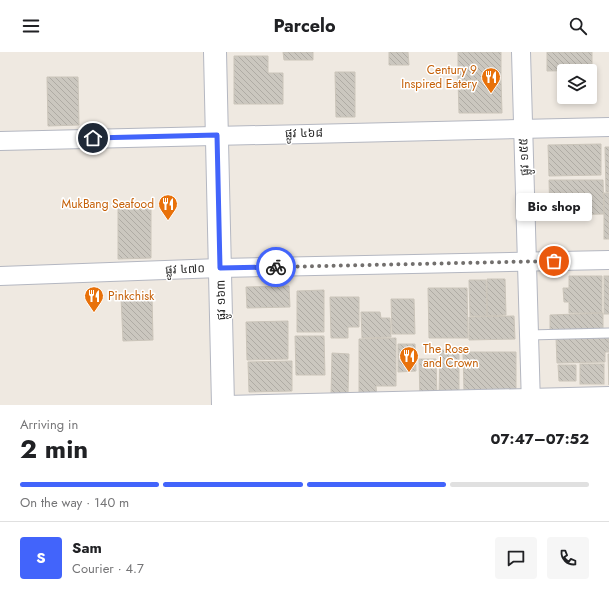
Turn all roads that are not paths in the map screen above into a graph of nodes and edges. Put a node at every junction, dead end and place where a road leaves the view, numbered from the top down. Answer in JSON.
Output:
{"nodes":[{"id":1,"x":215,"y":52,"type":"edge"},
{"id":2,"x":521,"y":52,"type":"edge"},
{"id":3,"x":609,"y":127,"type":"edge"},
{"id":4,"x":523,"y":129,"type":"junction"},
{"id":5,"x":217,"y":135,"type":"junction"},
{"id":6,"x":0,"y":141,"type":"edge"},
{"id":7,"x":609,"y":260,"type":"edge"},
{"id":8,"x":527,"y":261,"type":"junction"},
{"id":9,"x":220,"y":268,"type":"junction"},
{"id":10,"x":0,"y":276,"type":"edge"},
{"id":11,"x":609,"y":333,"type":"edge"},
{"id":12,"x":529,"y":334,"type":"junction"},
{"id":13,"x":609,"y":396,"type":"edge"},
{"id":14,"x":530,"y":401,"type":"edge"},
{"id":15,"x":223,"y":405,"type":"edge"},
{"id":16,"x":227,"y":405,"type":"edge"}],
"edges":[{"from":1,"to":5,"type":"street","name":"ផ្លូវ ១៦៣"},
{"from":2,"to":4,"type":"street","name":"ផ្លូវ ១៥៥"},
{"from":3,"to":4,"type":"street","name":"ផ្លូវ ៤៦៨"},
{"from":4,"to":5,"type":"street","name":"ផ្លូវ ៤៦៨"},
{"from":4,"to":8,"type":"street","name":"ផ្លូវ ១៥៥"},
{"from":5,"to":6,"type":"street","name":"ផ្លូវ ៤៦៨"},
{"from":5,"to":9,"type":"street","name":"ផ្លូវ ១៦៣"},
{"from":7,"to":8,"type":"street","name":"ផ្លូវ ៤៧០"},
{"from":8,"to":9,"type":"street","name":"ផ្លូវ ៤៧០"},
{"from":8,"to":12,"type":"street","name":"ផ្លូវ ១៥៥"},
{"from":9,"to":10,"type":"street","name":"ផ្លូវ ៤៧០"},
{"from":9,"to":15,"type":"street","name":"ផ្លូវ ១៦៣"},
{"from":11,"to":12,"type":"lane"},
{"from":12,"to":14,"type":"street","name":"ផ្លូវ ១៥៥"},
{"from":13,"to":14,"type":"street"},
{"from":14,"to":16,"type":"street"}]}
